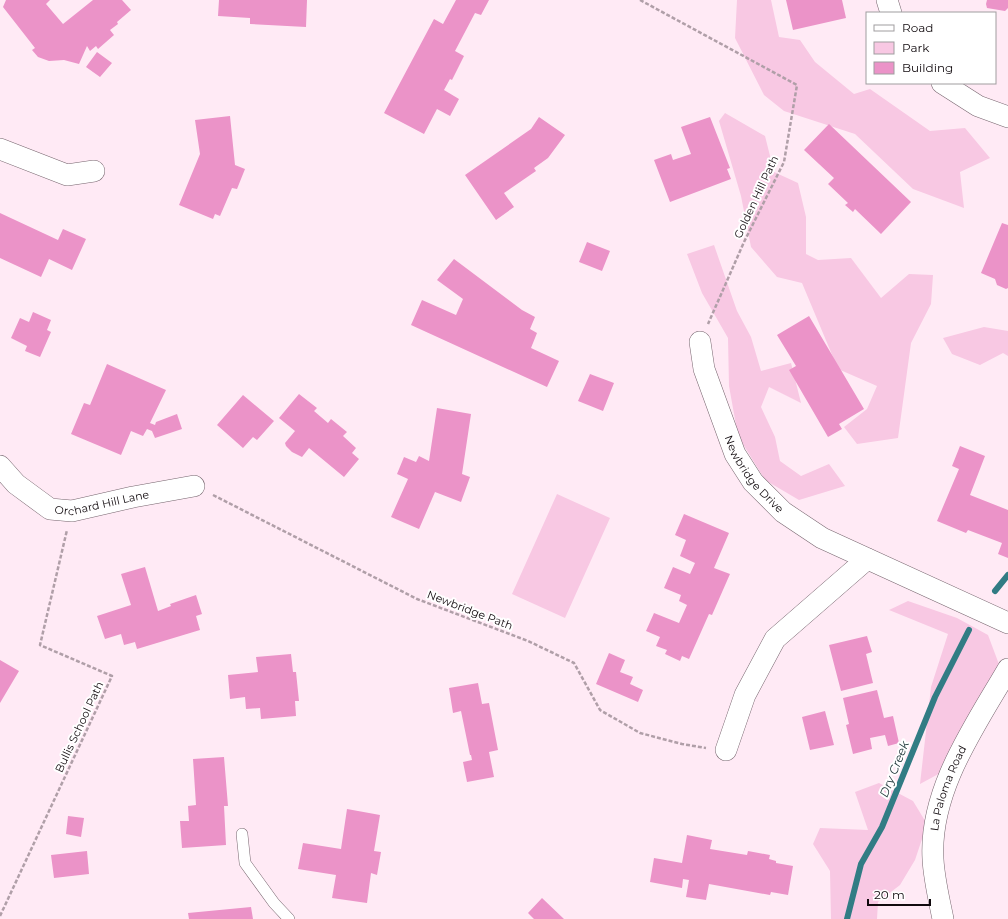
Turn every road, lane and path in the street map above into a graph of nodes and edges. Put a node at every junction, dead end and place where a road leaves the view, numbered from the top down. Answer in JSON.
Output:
{"nodes":[{"id":1,"x":640,"y":0,"type":"edge"},
{"id":2,"x":887,"y":0,"type":"edge"},
{"id":3,"x":891,"y":12,"type":"edge"},
{"id":4,"x":944,"y":84,"type":"edge"},
{"id":5,"x":1008,"y":117,"type":"edge"},
{"id":6,"x":0,"y":149,"type":"edge"},
{"id":7,"x":94,"y":171,"type":"dead end"},
{"id":8,"x":700,"y":342,"type":"joint"},
{"id":9,"x":0,"y":466,"type":"edge"},
{"id":10,"x":194,"y":486,"type":"joint"},
{"id":11,"x":72,"y":511,"type":"junction"},
{"id":12,"x":867,"y":559,"type":"junction"},
{"id":13,"x":1008,"y":623,"type":"edge"},
{"id":14,"x":1008,"y":669,"type":"edge"},
{"id":15,"x":726,"y":750,"type":"joint"},
{"id":16,"x":242,"y":834,"type":"dead end"},
{"id":17,"x":0,"y":916,"type":"edge"},
{"id":18,"x":289,"y":919,"type":"edge"},
{"id":19,"x":943,"y":919,"type":"edge"}],
"edges":[{"from":1,"to":8,"type":"path","name":"Golden Hill Path"},
{"from":2,"to":3,"type":"street"},
{"from":4,"to":5,"type":"street"},
{"from":6,"to":7,"type":"street"},
{"from":8,"to":12,"type":"street","name":"Newbridge Drive"},
{"from":9,"to":11,"type":"street","name":"Orchard Hill Lane"},
{"from":10,"to":11,"type":"street","name":"Orchard Hill Lane"},
{"from":10,"to":15,"type":"path","name":"Newbridge Path"},
{"from":11,"to":17,"type":"path","name":"Bullis School Path"},
{"from":12,"to":13,"type":"street","name":"Newbridge Drive"},
{"from":12,"to":15,"type":"street"},
{"from":14,"to":19,"type":"street","name":"La Paloma Road"},
{"from":16,"to":18,"type":"lane"}]}
